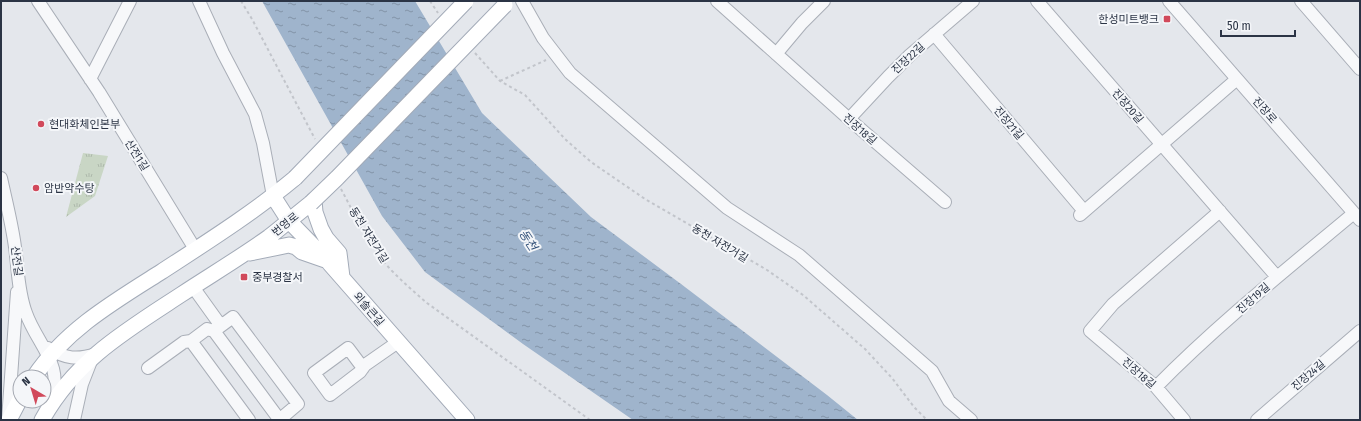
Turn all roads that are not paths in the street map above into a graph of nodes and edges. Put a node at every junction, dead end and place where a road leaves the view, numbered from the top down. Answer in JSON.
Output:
{"nodes":[{"id":1,"x":38,"y":1,"type":"edge"},
{"id":2,"x":130,"y":1,"type":"edge"},
{"id":3,"x":200,"y":1,"type":"edge"},
{"id":4,"x":466,"y":1,"type":"edge"},
{"id":5,"x":522,"y":1,"type":"edge"},
{"id":6,"x":717,"y":1,"type":"edge"},
{"id":7,"x":824,"y":1,"type":"edge"},
{"id":8,"x":973,"y":1,"type":"edge"},
{"id":9,"x":1037,"y":1,"type":"edge"},
{"id":10,"x":1169,"y":1,"type":"edge"},
{"id":11,"x":1301,"y":1,"type":"edge"},
{"id":12,"x":507,"y":3,"type":"edge"},
{"id":13,"x":934,"y":34,"type":"junction"},
{"id":14,"x":776,"y":54,"type":"junction"},
{"id":15,"x":1360,"y":69,"type":"edge"},
{"id":16,"x":90,"y":79,"type":"junction"},
{"id":17,"x":1237,"y":79,"type":"junction"},
{"id":18,"x":849,"y":119,"type":"junction"},
{"id":19,"x":1162,"y":144,"type":"junction"},
{"id":20,"x":1,"y":178,"type":"edge"},
{"id":21,"x":273,"y":196,"type":"junction"},
{"id":22,"x":313,"y":202,"type":"junction"},
{"id":23,"x":945,"y":202,"type":"dead end"},
{"id":24,"x":1220,"y":211,"type":"junction"},
{"id":25,"x":1357,"y":216,"type":"edge"},
{"id":26,"x":289,"y":221,"type":"junction"},
{"id":27,"x":195,"y":249,"type":"junction"},
{"id":28,"x":241,"y":256,"type":"junction"},
{"id":29,"x":327,"y":260,"type":"junction"},
{"id":30,"x":19,"y":277,"type":"junction"},
{"id":31,"x":342,"y":277,"type":"junction"},
{"id":32,"x":1277,"y":277,"type":"junction"},
{"id":33,"x":193,"y":287,"type":"junction"},
{"id":34,"x":218,"y":328,"type":"junction"},
{"id":35,"x":1360,"y":331,"type":"edge"},
{"id":36,"x":191,"y":341,"type":"junction"},
{"id":37,"x":398,"y":342,"type":"junction"},
{"id":38,"x":52,"y":354,"type":"junction"},
{"id":39,"x":96,"y":354,"type":"junction"},
{"id":40,"x":148,"y":368,"type":"dead end"},
{"id":41,"x":363,"y":368,"type":"dead end"},
{"id":42,"x":40,"y":369,"type":"edge"},
{"id":43,"x":1156,"y":387,"type":"junction"},
{"id":44,"x":14,"y":409,"type":"edge"},
{"id":45,"x":44,"y":416,"type":"edge"},
{"id":46,"x":245,"y":419,"type":"edge"},
{"id":47,"x":8,"y":420,"type":"edge"},
{"id":48,"x":74,"y":420,"type":"edge"},
{"id":49,"x":279,"y":420,"type":"edge"},
{"id":50,"x":467,"y":420,"type":"edge"},
{"id":51,"x":971,"y":420,"type":"edge"},
{"id":52,"x":1184,"y":420,"type":"edge"},
{"id":53,"x":1257,"y":420,"type":"edge"}],
"edges":[{"from":1,"to":16,"type":"street","name":"산전1길"},
{"from":2,"to":16,"type":"street"},
{"from":3,"to":21,"type":"street"},
{"from":4,"to":21,"type":"main road","bridge":true},
{"from":5,"to":51,"type":"street"},
{"from":6,"to":14,"type":"street","name":"진장18길"},
{"from":7,"to":14,"type":"street"},
{"from":8,"to":13,"type":"street","name":"진장22길"},
{"from":9,"to":19,"type":"street","name":"진장20길"},
{"from":10,"to":17,"type":"street","name":"진장로"},
{"from":11,"to":15,"type":"street"},
{"from":12,"to":22,"type":"main road","name":"번영로","bridge":true},
{"from":13,"to":18,"type":"street","name":"진장22길"},
{"from":13,"to":19,"type":"street","name":"진장21길"},
{"from":14,"to":18,"type":"street","name":"진장18길"},
{"from":16,"to":27,"type":"street","name":"산전1길"},
{"from":17,"to":19,"type":"street","name":"진장21길"},
{"from":17,"to":25,"type":"street","name":"진장로"},
{"from":18,"to":23,"type":"street","name":"진장18길"},
{"from":19,"to":24,"type":"street","name":"진장20길"},
{"from":20,"to":30,"type":"street","name":"산전길"},
{"from":21,"to":26,"type":"main road","name":"외솔큰길"},
{"from":21,"to":27,"type":"main road"},
{"from":22,"to":26,"type":"main road","name":"번영로"},
{"from":22,"to":31,"type":"main road"},
{"from":24,"to":32,"type":"street","name":"진장20길"},
{"from":24,"to":43,"type":"street","name":"진장18길"},
{"from":25,"to":32,"type":"street","name":"진장19길"},
{"from":26,"to":28,"type":"main road","name":"번영로"},
{"from":26,"to":29,"type":"main road","name":"외솔큰길"},
{"from":27,"to":38,"type":"main road"},
{"from":28,"to":29,"type":"main road"},
{"from":28,"to":33,"type":"main road","name":"번영로"},
{"from":29,"to":31,"type":"main road","name":"외솔큰길"},
{"from":30,"to":38,"type":"street","name":"산전길"},
{"from":30,"to":47,"type":"street"},
{"from":31,"to":37,"type":"main road","name":"외솔큰길"},
{"from":32,"to":43,"type":"street","name":"진장19길"},
{"from":33,"to":34,"type":"street"},
{"from":33,"to":39,"type":"main road","name":"번영로"},
{"from":34,"to":36,"type":"street"},
{"from":34,"to":49,"type":"street"},
{"from":34,"to":49,"type":"street"},
{"from":35,"to":53,"type":"street","name":"진장24길"},
{"from":36,"to":40,"type":"street"},
{"from":36,"to":46,"type":"street"},
{"from":37,"to":41,"type":"street"},
{"from":37,"to":50,"type":"main road","name":"외솔큰길"},
{"from":38,"to":39,"type":"street"},
{"from":38,"to":42,"type":"main road"},
{"from":38,"to":45,"type":"street"},
{"from":39,"to":45,"type":"main road","name":"번영로"},
{"from":39,"to":48,"type":"street"},
{"from":43,"to":52,"type":"street","name":"진장18길"},
{"from":44,"to":47,"type":"main road"}]}
